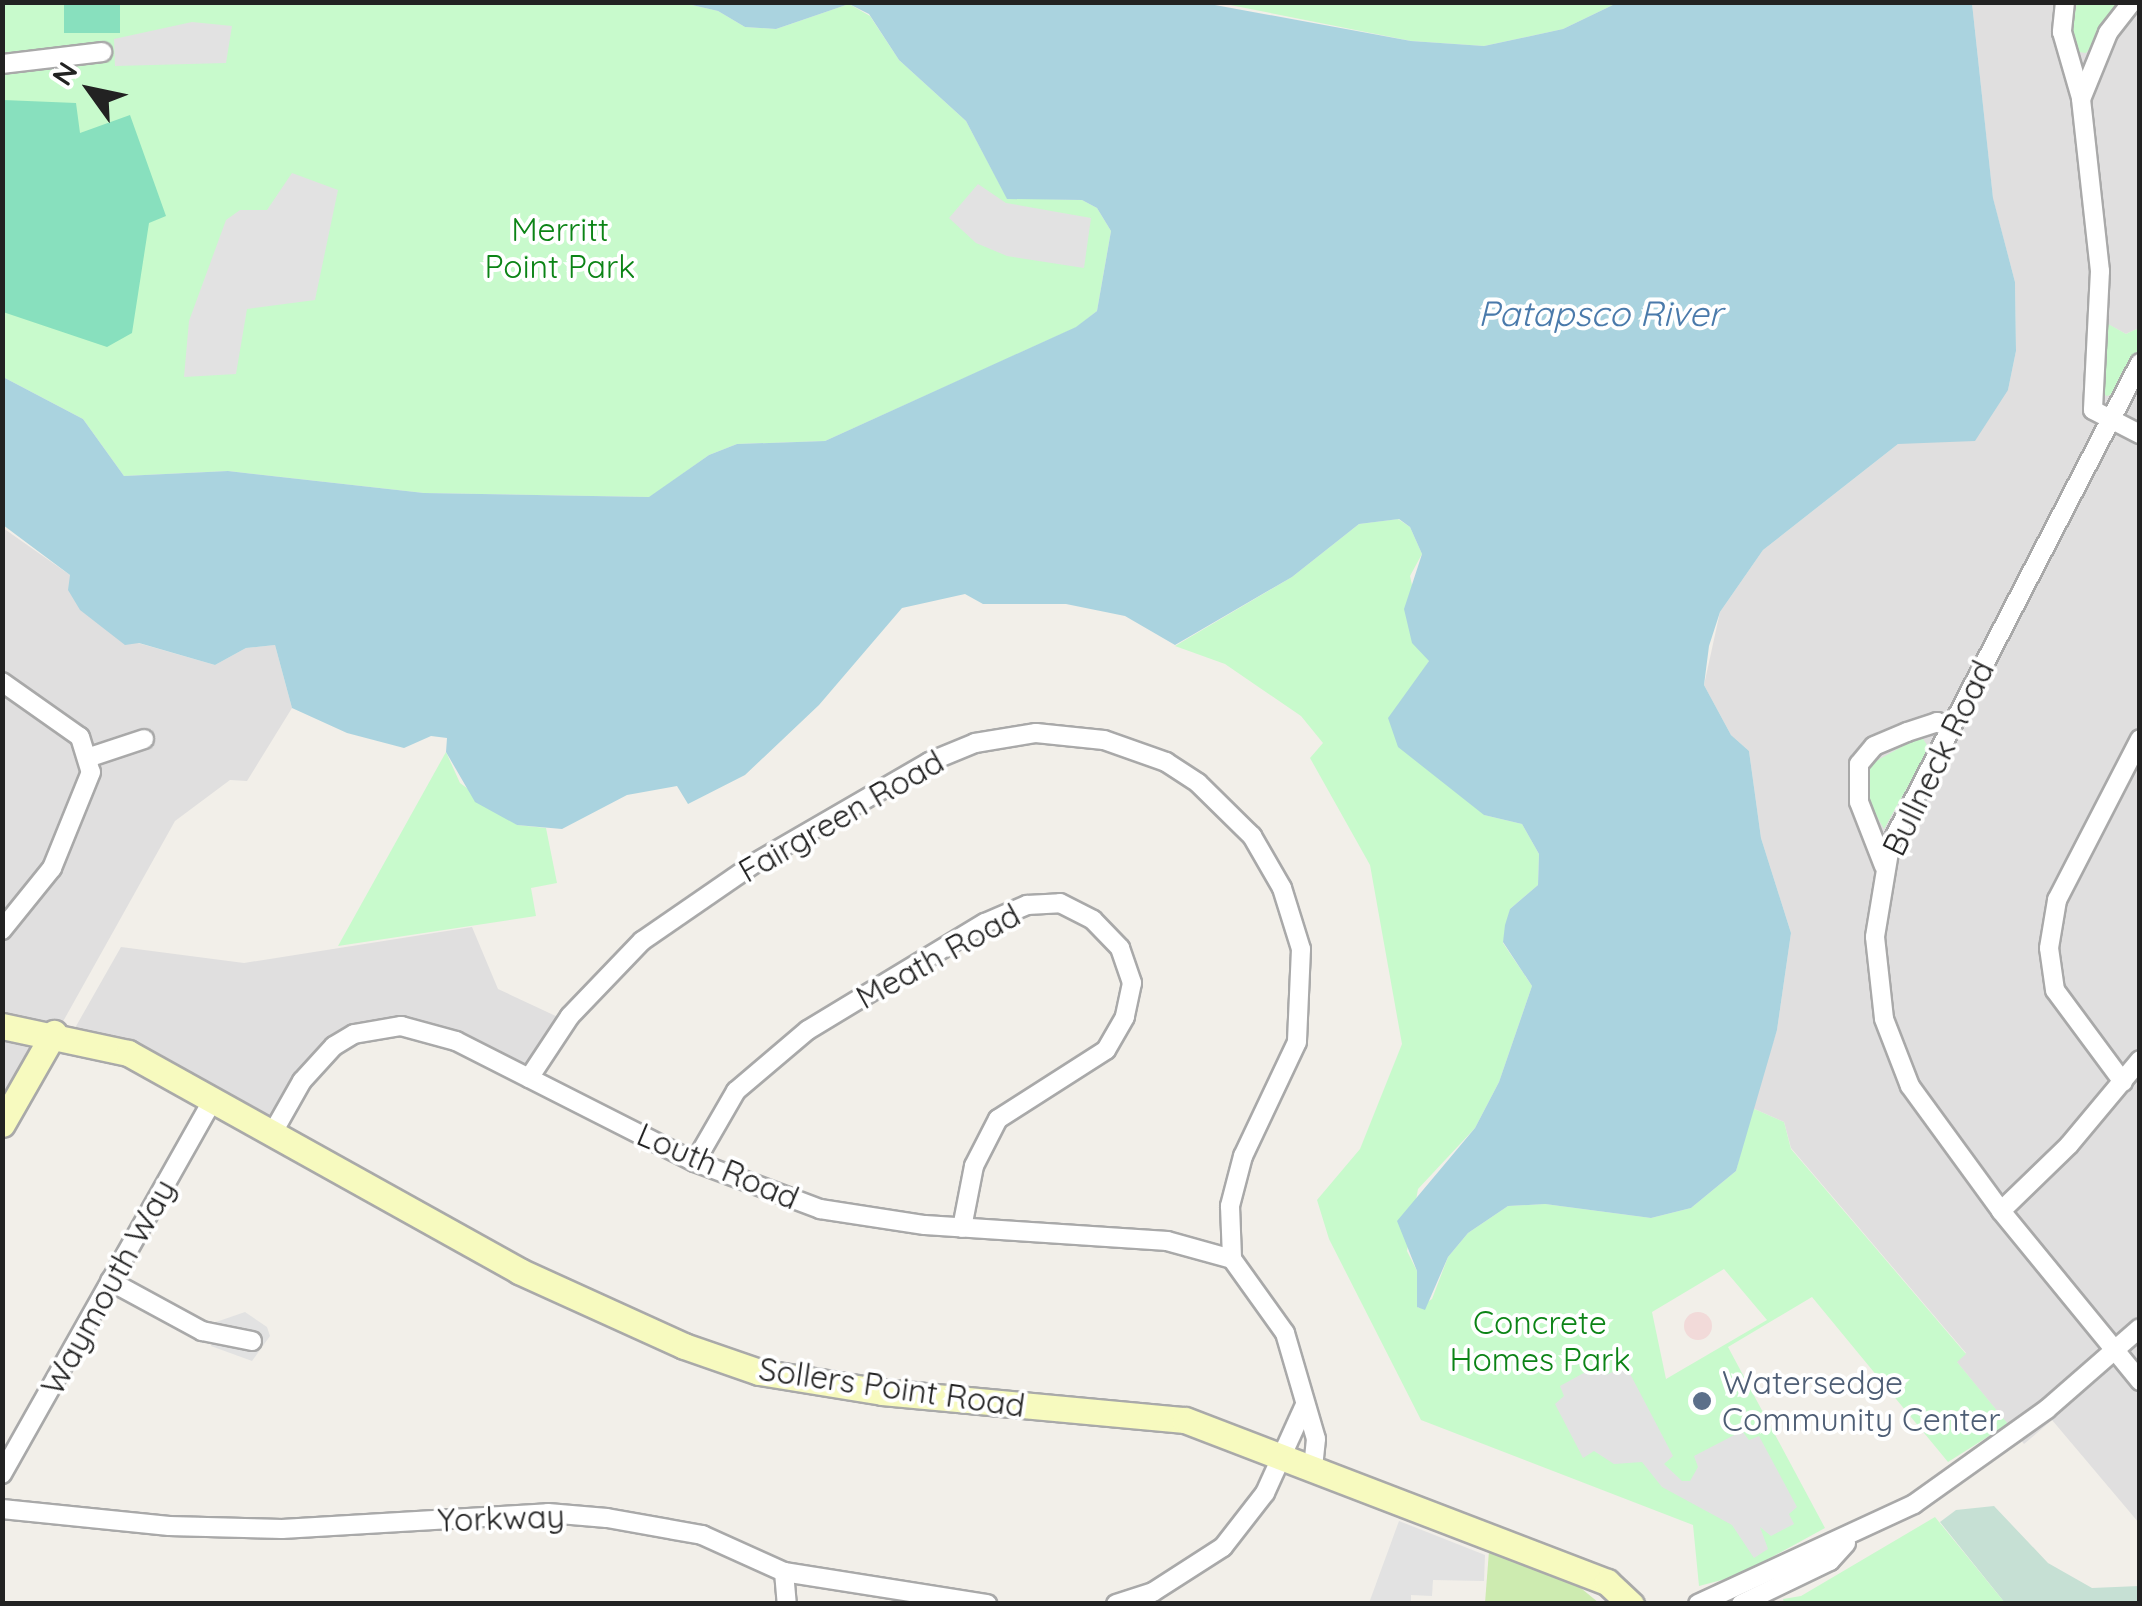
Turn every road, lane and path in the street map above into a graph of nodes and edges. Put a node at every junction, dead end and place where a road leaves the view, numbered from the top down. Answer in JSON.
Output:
{"nodes":[{"id":1,"x":2065,"y":2,"type":"edge"},
{"id":2,"x":2132,"y":2,"type":"edge"},
{"id":3,"x":102,"y":52,"type":"dead end"},
{"id":4,"x":2,"y":64,"type":"edge"},
{"id":5,"x":2081,"y":99,"type":"junction"},
{"id":6,"x":2140,"y":363,"type":"edge"},
{"id":7,"x":2110,"y":418,"type":"junction"},
{"id":8,"x":2140,"y":434,"type":"edge"},
{"id":9,"x":2,"y":682,"type":"edge"},
{"id":10,"x":1950,"y":728,"type":"junction"},
{"id":11,"x":144,"y":739,"type":"dead end"},
{"id":12,"x":2140,"y":739,"type":"edge"},
{"id":13,"x":90,"y":758,"type":"junction"},
{"id":14,"x":1884,"y":866,"type":"junction"},
{"id":15,"x":2,"y":930,"type":"edge"},
{"id":16,"x":2,"y":1026,"type":"edge"},
{"id":17,"x":54,"y":1033,"type":"junction"},
{"id":18,"x":2140,"y":1060,"type":"edge"},
{"id":19,"x":529,"y":1078,"type":"junction"},
{"id":20,"x":2123,"y":1082,"type":"junction"},
{"id":21,"x":213,"y":1100,"type":"junction"},
{"id":22,"x":2,"y":1124,"type":"edge"},
{"id":23,"x":272,"y":1134,"type":"junction"},
{"id":24,"x":695,"y":1162,"type":"junction"},
{"id":25,"x":2000,"y":1211,"type":"junction"},
{"id":26,"x":962,"y":1228,"type":"junction"},
{"id":27,"x":1232,"y":1258,"type":"junction"},
{"id":28,"x":110,"y":1281,"type":"junction"},
{"id":29,"x":2140,"y":1328,"type":"edge"},
{"id":30,"x":252,"y":1341,"type":"dead end"},
{"id":31,"x":2115,"y":1351,"type":"junction"},
{"id":32,"x":2140,"y":1382,"type":"edge"},
{"id":33,"x":1306,"y":1400,"type":"junction"},
{"id":34,"x":1284,"y":1458,"type":"junction"},
{"id":35,"x":1314,"y":1469,"type":"junction"},
{"id":36,"x":2,"y":1474,"type":"edge"},
{"id":37,"x":2,"y":1509,"type":"edge"},
{"id":38,"x":1850,"y":1539,"type":"junction"},
{"id":39,"x":784,"y":1572,"type":"junction"},
{"id":40,"x":1590,"y":1580,"type":"junction"},
{"id":41,"x":787,"y":1604,"type":"edge"},
{"id":42,"x":987,"y":1604,"type":"edge"},
{"id":43,"x":1116,"y":1604,"type":"edge"},
{"id":44,"x":1608,"y":1604,"type":"edge"},
{"id":45,"x":1631,"y":1604,"type":"edge"},
{"id":46,"x":1698,"y":1604,"type":"edge"},
{"id":47,"x":1741,"y":1604,"type":"edge"}],
"edges":[{"from":1,"to":5,"type":"street"},
{"from":2,"to":5,"type":"street"},
{"from":3,"to":4,"type":"street"},
{"from":5,"to":7,"type":"street"},
{"from":6,"to":7,"type":"street","name":"Bullneck Road"},
{"from":7,"to":8,"type":"street"},
{"from":7,"to":10,"type":"street","name":"Bullneck Road"},
{"from":9,"to":13,"type":"street"},
{"from":10,"to":14,"type":"street","name":"Bullneck Road"},
{"from":10,"to":14,"type":"street"},
{"from":11,"to":13,"type":"street"},
{"from":12,"to":20,"type":"street"},
{"from":13,"to":15,"type":"street"},
{"from":14,"to":25,"type":"street","name":"Bullneck Road"},
{"from":16,"to":17,"type":"main road","name":"Sollers Point Road"},
{"from":17,"to":21,"type":"main road","name":"Sollers Point Road"},
{"from":17,"to":22,"type":"main road"},
{"from":18,"to":20,"type":"street"},
{"from":19,"to":23,"type":"street","name":"Louth Road"},
{"from":19,"to":24,"type":"street","name":"Louth Road"},
{"from":19,"to":27,"type":"street","name":"Fairgreen Road"},
{"from":20,"to":25,"type":"street"},
{"from":21,"to":23,"type":"main road","name":"Sollers Point Road"},
{"from":21,"to":28,"type":"street","name":"Waymouth Way"},
{"from":23,"to":34,"type":"main road","name":"Sollers Point Road"},
{"from":24,"to":26,"type":"street","name":"Louth Road"},
{"from":24,"to":26,"type":"street","name":"Meath Road"},
{"from":25,"to":31,"type":"street","name":"Bullneck Road"},
{"from":26,"to":27,"type":"street","name":"Louth Road"},
{"from":27,"to":33,"type":"street"},
{"from":28,"to":30,"type":"street"},
{"from":28,"to":36,"type":"street","name":"Waymouth Way"},
{"from":29,"to":31,"type":"street"},
{"from":31,"to":32,"type":"street","name":"Bullneck Road"},
{"from":31,"to":38,"type":"street"},
{"from":33,"to":34,"type":"street"},
{"from":33,"to":35,"type":"street"},
{"from":34,"to":35,"type":"main road","name":"Sollers Point Road"},
{"from":34,"to":43,"type":"street"},
{"from":35,"to":40,"type":"main road","name":"Sollers Point Road"},
{"from":37,"to":39,"type":"street","name":"Yorkway"},
{"from":38,"to":46,"type":"street"},
{"from":38,"to":47,"type":"street"},
{"from":39,"to":41,"type":"street"},
{"from":39,"to":42,"type":"street","name":"Yorkway"},
{"from":40,"to":44,"type":"main road"},
{"from":40,"to":45,"type":"main road","name":"Sollers Point Road"}]}
